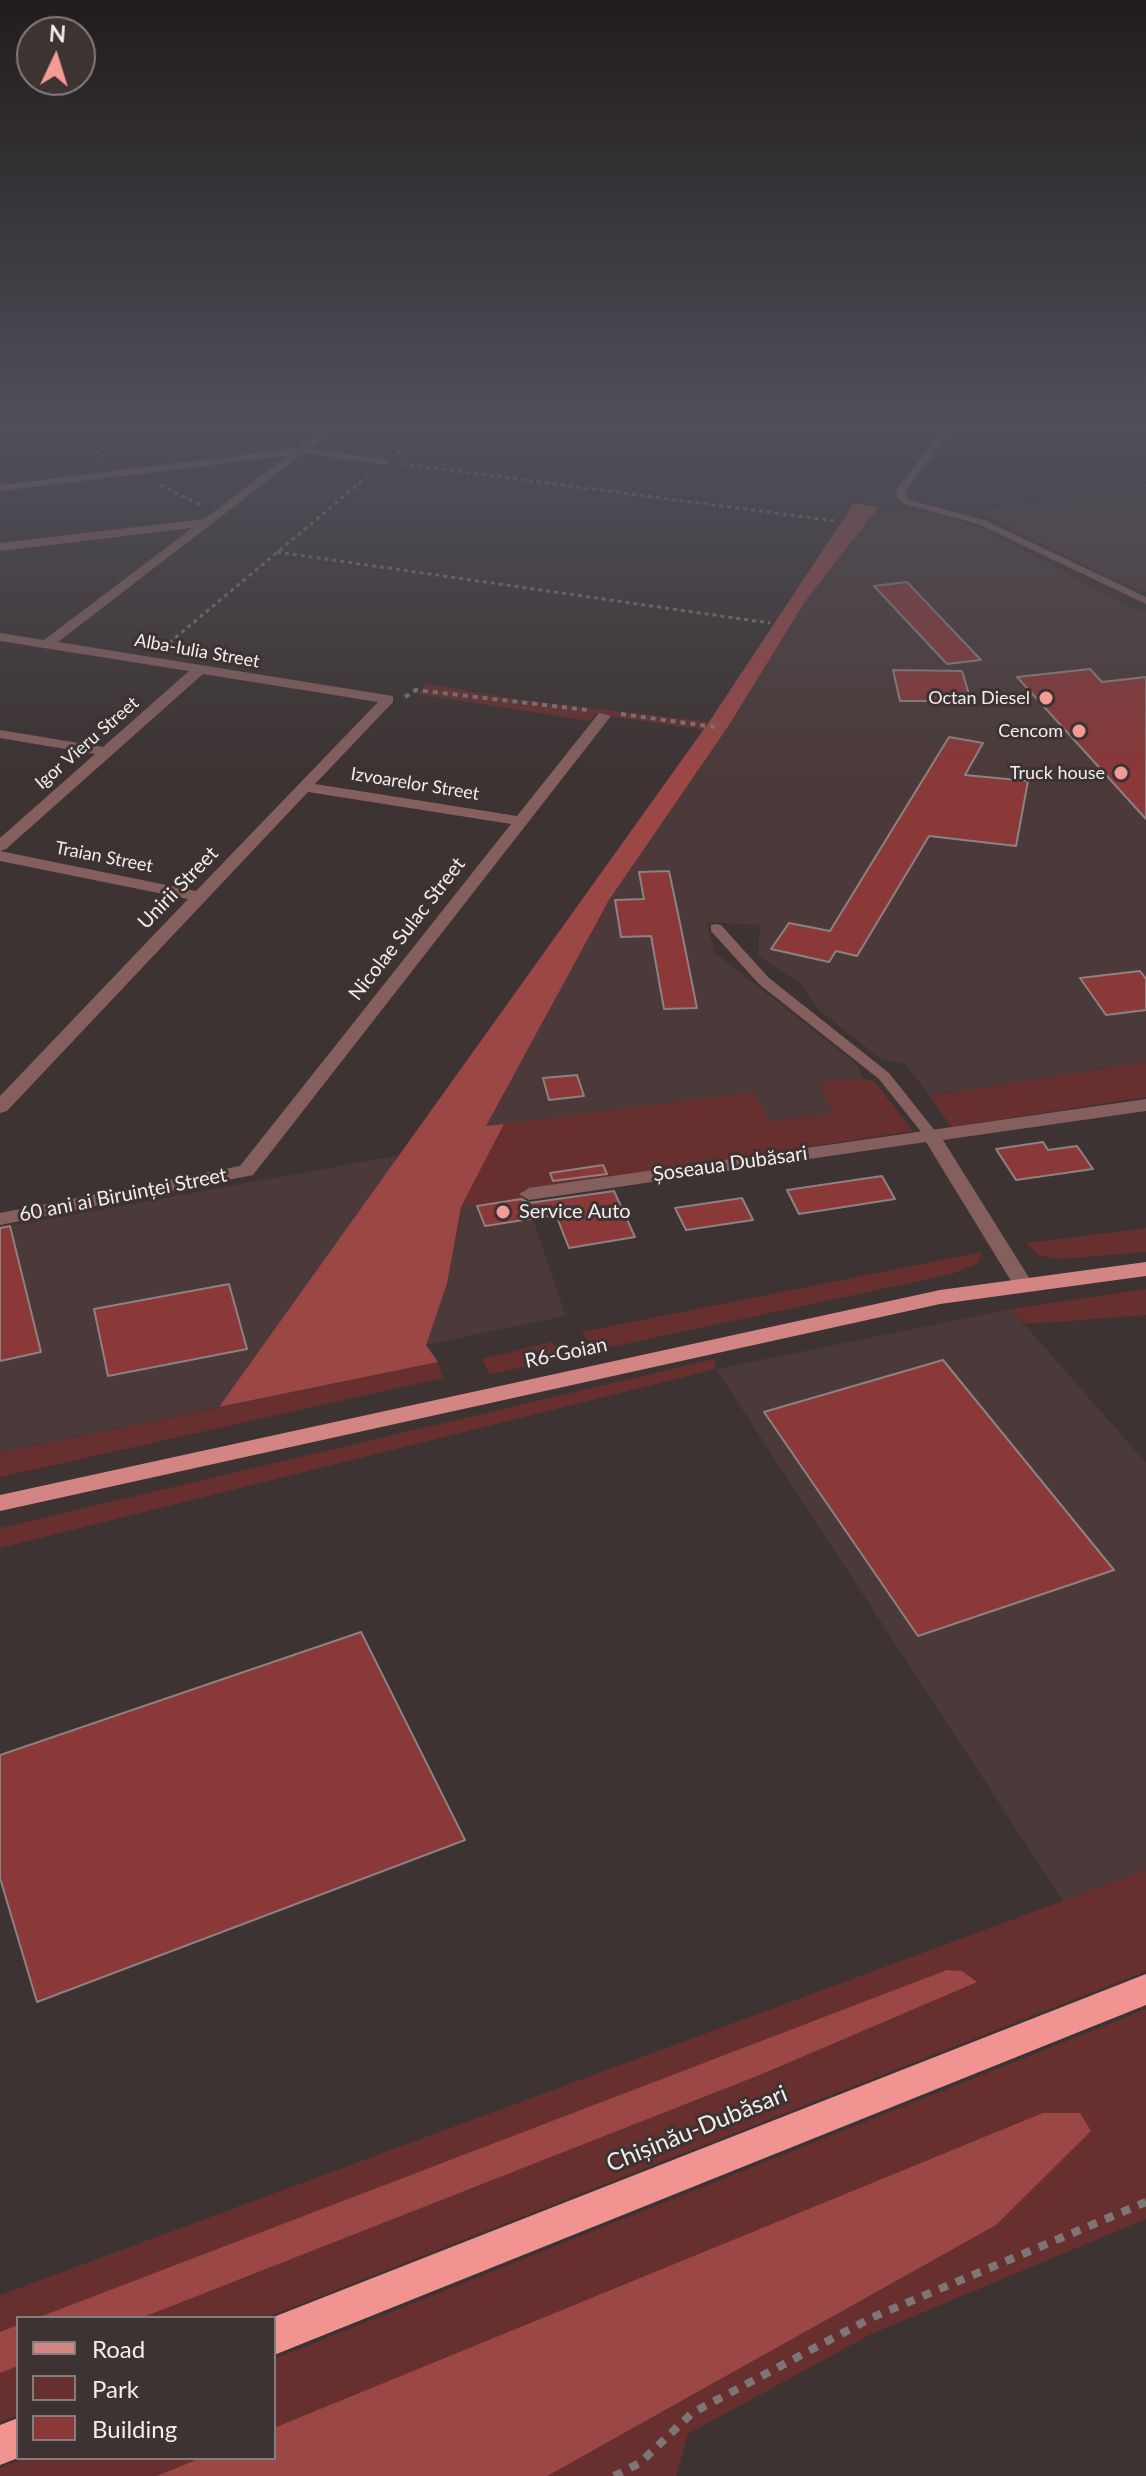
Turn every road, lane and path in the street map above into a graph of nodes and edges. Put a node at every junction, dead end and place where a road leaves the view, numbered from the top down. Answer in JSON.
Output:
{"nodes":[{"id":1,"x":29,"y":544,"type":"edge"},
{"id":2,"x":182,"y":544,"type":"edge"},
{"id":3,"x":287,"y":544,"type":"edge"},
{"id":4,"x":1026,"y":544,"type":"edge"},
{"id":5,"x":0,"y":547,"type":"edge"},
{"id":6,"x":277,"y":552,"type":"junction"},
{"id":7,"x":1146,"y":601,"type":"edge"},
{"id":8,"x":770,"y":623,"type":"dead end"},
{"id":9,"x":0,"y":637,"type":"edge"},
{"id":10,"x":49,"y":643,"type":"junction"},
{"id":11,"x":147,"y":661,"type":"junction"},
{"id":12,"x":199,"y":670,"type":"junction"},
{"id":13,"x":388,"y":699,"type":"junction"},
{"id":14,"x":601,"y":713,"type":"junction"},
{"id":15,"x":715,"y":727,"type":"dead end"},
{"id":16,"x":0,"y":734,"type":"edge"},
{"id":17,"x":108,"y":752,"type":"junction"},
{"id":18,"x":305,"y":787,"type":"junction"},
{"id":19,"x":519,"y":821,"type":"junction"},
{"id":20,"x":0,"y":846,"type":"edge"},
{"id":21,"x":0,"y":856,"type":"edge"},
{"id":22,"x":201,"y":897,"type":"junction"},
{"id":23,"x":716,"y":928,"type":"dead end"},
{"id":24,"x":1146,"y":1105,"type":"edge"},
{"id":25,"x":0,"y":1107,"type":"edge"},
{"id":26,"x":931,"y":1135,"type":"junction"},
{"id":27,"x":246,"y":1171,"type":"joint"},
{"id":28,"x":529,"y":1194,"type":"dead end"},
{"id":29,"x":0,"y":1219,"type":"edge"},
{"id":30,"x":1146,"y":1269,"type":"edge"},
{"id":31,"x":1023,"y":1284,"type":"junction"},
{"id":32,"x":0,"y":1503,"type":"edge"},
{"id":33,"x":1146,"y":1989,"type":"edge"},
{"id":34,"x":1146,"y":2202,"type":"edge"},
{"id":35,"x":276,"y":2335,"type":"edge"},
{"id":36,"x":614,"y":2476,"type":"edge"}],
"edges":[{"from":1,"to":5,"type":"street"},
{"from":2,"to":10,"type":"street"},
{"from":3,"to":6,"type":"path"},
{"from":4,"to":7,"type":"lane"},
{"from":6,"to":8,"type":"path"},
{"from":6,"to":11,"type":"path"},
{"from":9,"to":10,"type":"street","name":"Alba-Iulia Street"},
{"from":10,"to":11,"type":"street","name":"Alba-Iulia Street"},
{"from":11,"to":12,"type":"street","name":"Alba-Iulia Street"},
{"from":12,"to":13,"type":"street","name":"Alba-Iulia Street"},
{"from":12,"to":17,"type":"street","name":"Igor Vieru Street"},
{"from":13,"to":14,"type":"path"},
{"from":13,"to":18,"type":"street","name":"Unirii Street"},
{"from":14,"to":15,"type":"path"},
{"from":14,"to":19,"type":"street","name":"Nicolae Sulac Street"},
{"from":16,"to":17,"type":"street"},
{"from":17,"to":20,"type":"street","name":"Igor Vieru Street"},
{"from":18,"to":19,"type":"street","name":"Izvoarelor Street"},
{"from":18,"to":22,"type":"street","name":"Unirii Street"},
{"from":19,"to":27,"type":"street","name":"Nicolae Sulac Street"},
{"from":21,"to":22,"type":"street","name":"Traian Street"},
{"from":22,"to":25,"type":"street","name":"Unirii Street"},
{"from":23,"to":26,"type":"lane"},
{"from":24,"to":26,"type":"street","name":"Șoseaua Dubăsari"},
{"from":26,"to":28,"type":"street","name":"Șoseaua Dubăsari"},
{"from":26,"to":31,"type":"street"},
{"from":27,"to":29,"type":"street","name":"60 ani ai Biruinței Street"},
{"from":30,"to":31,"type":"main road","name":"R6-Goian"},
{"from":31,"to":32,"type":"main road","name":"R6-Goian"},
{"from":33,"to":35,"type":"highway","name":"Chișinău-Dubăsari"},
{"from":34,"to":36,"type":"path"}]}
